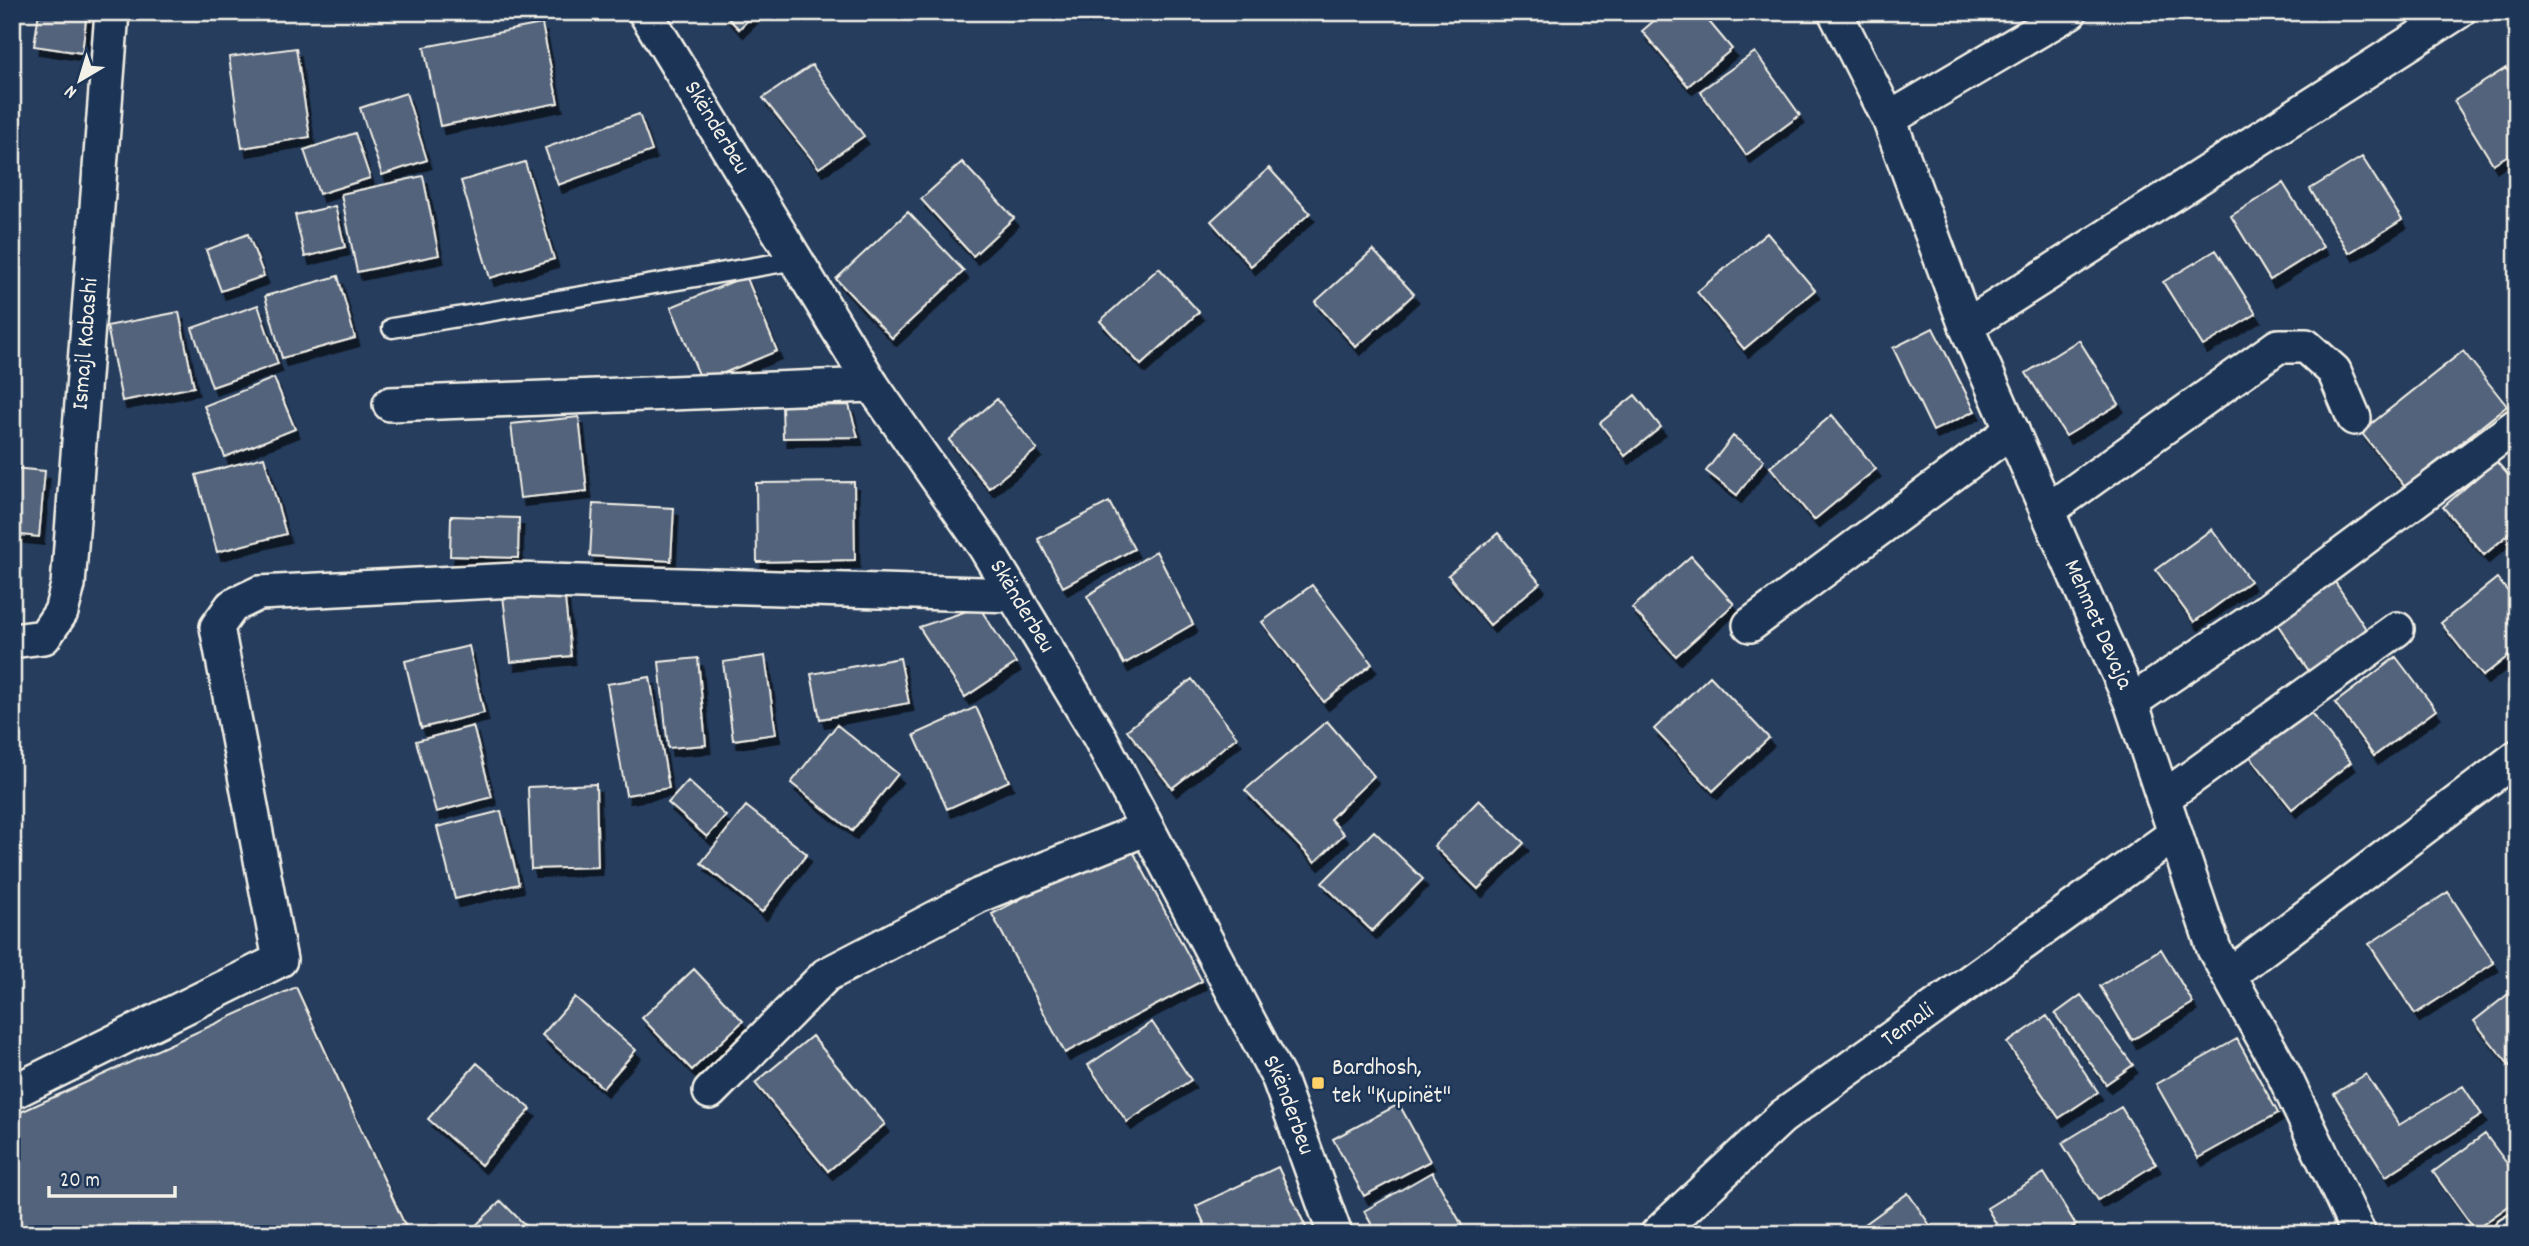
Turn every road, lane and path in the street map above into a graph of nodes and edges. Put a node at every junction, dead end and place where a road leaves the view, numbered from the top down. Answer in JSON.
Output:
{"nodes":[{"id":1,"x":113,"y":12,"type":"edge"},
{"id":2,"x":645,"y":12,"type":"edge"},
{"id":3,"x":1835,"y":12,"type":"edge"},
{"id":4,"x":2070,"y":12,"type":"edge"},
{"id":5,"x":2458,"y":12,"type":"edge"},
{"id":6,"x":1889,"y":119,"type":"junction"},
{"id":7,"x":796,"y":260,"type":"junction"},
{"id":8,"x":1966,"y":326,"type":"junction"},
{"id":9,"x":393,"y":328,"type":"dead end"},
{"id":10,"x":872,"y":385,"type":"junction"},
{"id":11,"x":390,"y":404,"type":"dead end"},
{"id":12,"x":2354,"y":418,"type":"dead end"},
{"id":13,"x":2517,"y":425,"type":"edge"},
{"id":14,"x":2012,"y":430,"type":"junction"},
{"id":15,"x":2047,"y":511,"type":"junction"},
{"id":16,"x":1015,"y":595,"type":"junction"},
{"id":17,"x":1750,"y":625,"type":"dead end"},
{"id":18,"x":2398,"y":629,"type":"dead end"},
{"id":19,"x":12,"y":641,"type":"edge"},
{"id":20,"x":2131,"y":702,"type":"junction"},
{"id":21,"x":2517,"y":757,"type":"edge"},
{"id":22,"x":2163,"y":798,"type":"junction"},
{"id":23,"x":1146,"y":828,"type":"junction"},
{"id":24,"x":2175,"y":834,"type":"junction"},
{"id":25,"x":2229,"y":975,"type":"junction"},
{"id":26,"x":17,"y":1090,"type":"dead end"},
{"id":27,"x":710,"y":1092,"type":"dead end"},
{"id":28,"x":2346,"y":1227,"type":"edge"},
{"id":29,"x":2517,"y":1230,"type":"edge"},
{"id":30,"x":1335,"y":1234,"type":"edge"},
{"id":31,"x":1657,"y":1234,"type":"edge"},
{"id":32,"x":2510,"y":1234,"type":"edge"}],
"edges":[{"from":1,"to":19,"type":"street","name":"Ismajl Kabashi"},
{"from":2,"to":7,"type":"street","name":"Skënderbeu"},
{"from":3,"to":6,"type":"street","name":"Mehmet Devaja"},
{"from":4,"to":6,"type":"street"},
{"from":5,"to":8,"type":"street"},
{"from":6,"to":8,"type":"street","name":"Mehmet Devaja"},
{"from":7,"to":9,"type":"lane"},
{"from":7,"to":10,"type":"street","name":"Skënderbeu"},
{"from":8,"to":14,"type":"street","name":"Mehmet Devaja"},
{"from":10,"to":11,"type":"street"},
{"from":10,"to":16,"type":"street","name":"Skënderbeu"},
{"from":12,"to":15,"type":"street"},
{"from":13,"to":20,"type":"street"},
{"from":14,"to":15,"type":"street","name":"Mehmet Devaja"},
{"from":14,"to":17,"type":"street"},
{"from":15,"to":20,"type":"street","name":"Mehmet Devaja"},
{"from":16,"to":23,"type":"street","name":"Skënderbeu"},
{"from":16,"to":26,"type":"street"},
{"from":18,"to":22,"type":"street"},
{"from":20,"to":22,"type":"street","name":"Mehmet Devaja"},
{"from":21,"to":25,"type":"street"},
{"from":22,"to":24,"type":"street","name":"Mehmet Devaja"},
{"from":23,"to":27,"type":"street"},
{"from":23,"to":30,"type":"street","name":"Skënderbeu"},
{"from":24,"to":25,"type":"street","name":"Mehmet Devaja"},
{"from":24,"to":31,"type":"street","name":"Temali"},
{"from":25,"to":28,"type":"street","name":"Mehmet Devaja"},
{"from":29,"to":32,"type":"street"}]}
